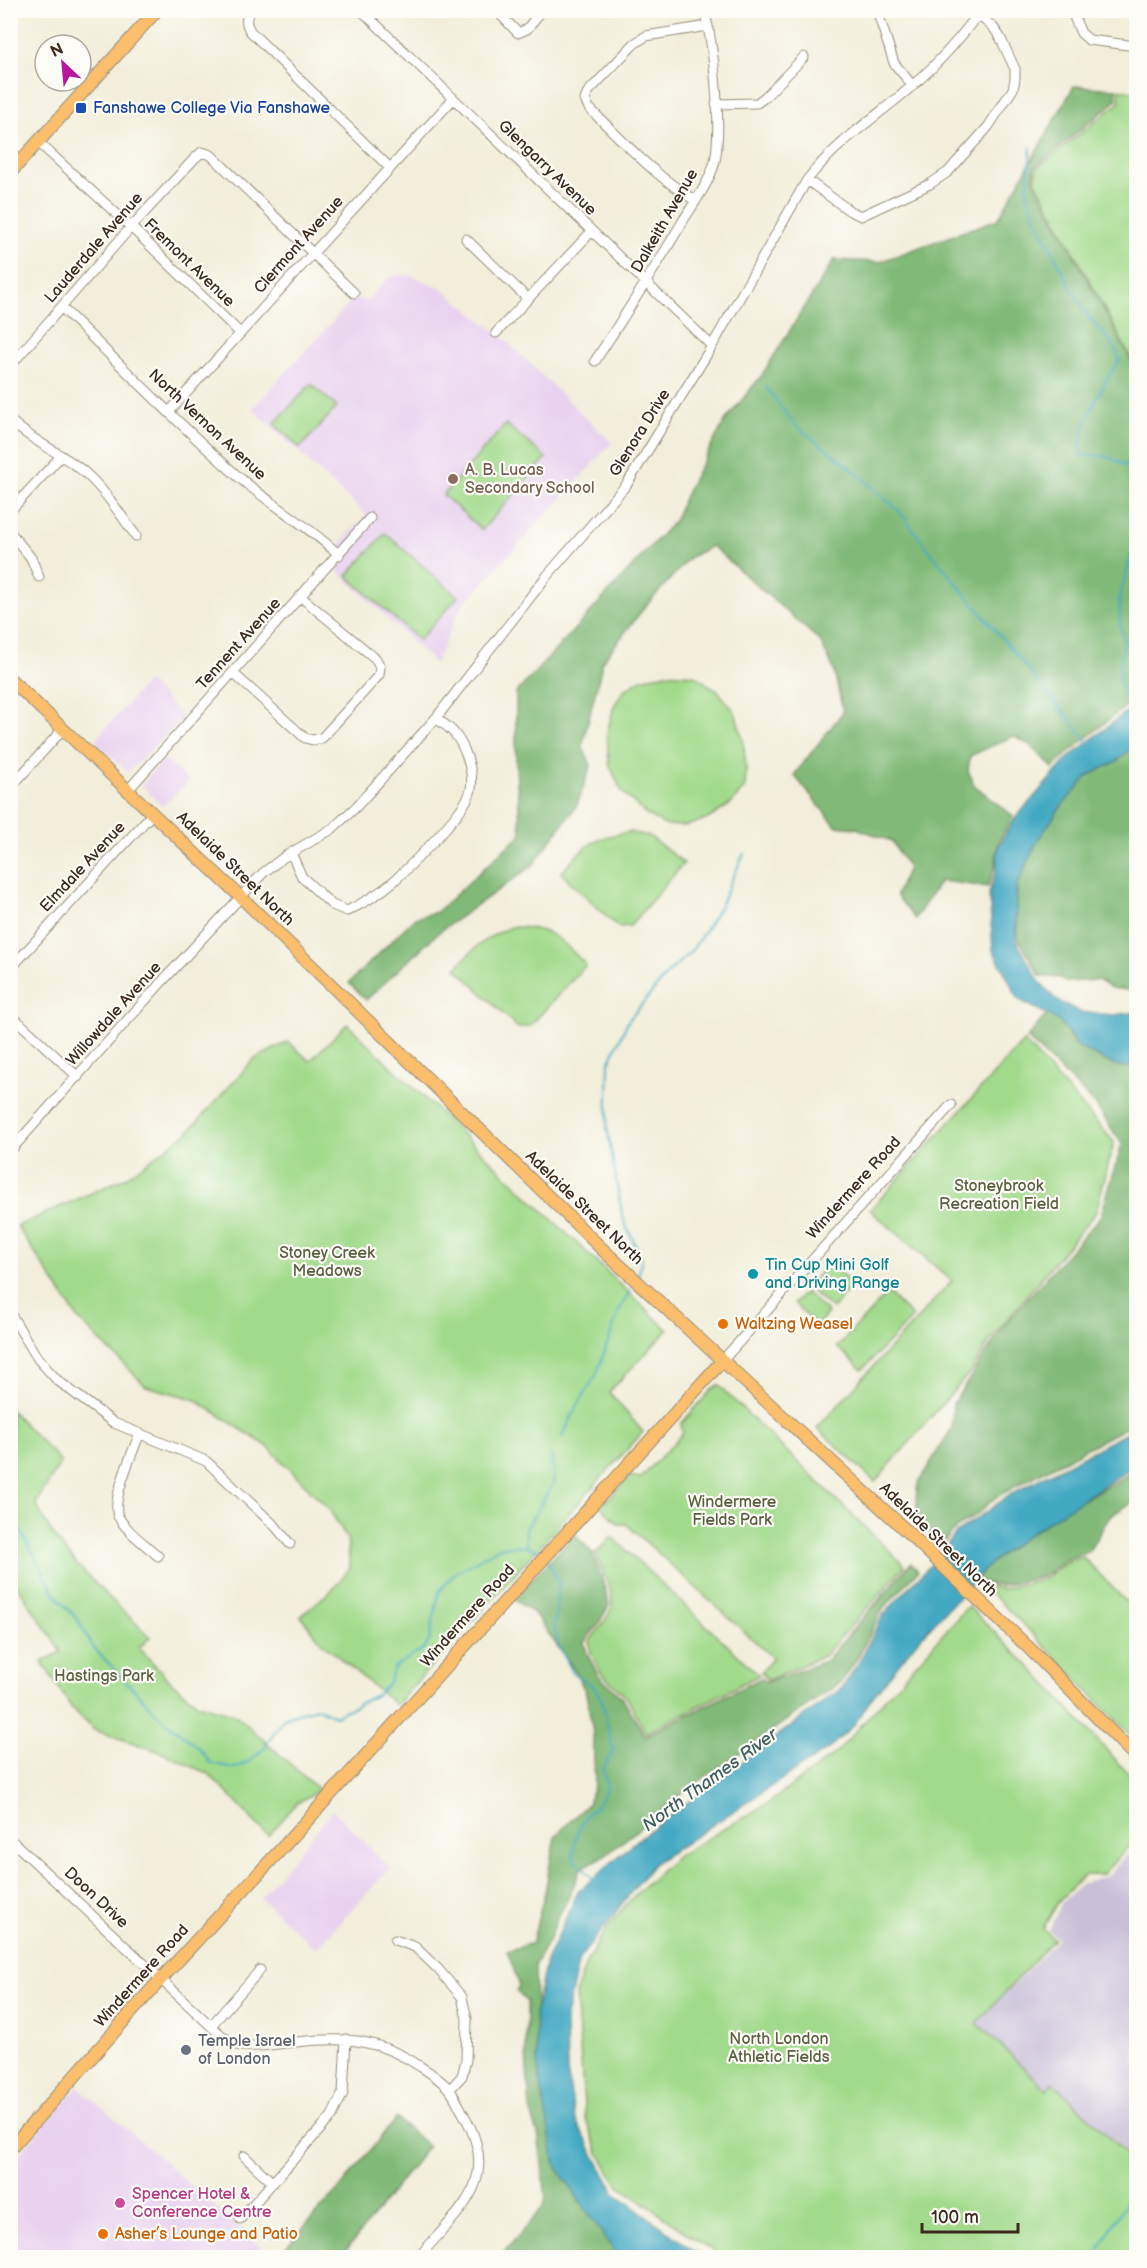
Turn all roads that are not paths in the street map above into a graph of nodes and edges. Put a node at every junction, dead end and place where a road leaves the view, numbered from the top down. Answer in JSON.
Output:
{"nodes":[{"id":1,"x":157,"y":10,"type":"edge"},
{"id":2,"x":251,"y":10,"type":"edge"},
{"id":3,"x":361,"y":10,"type":"edge"},
{"id":4,"x":496,"y":10,"type":"edge"},
{"id":5,"x":542,"y":10,"type":"edge"},
{"id":6,"x":704,"y":10,"type":"edge"},
{"id":7,"x":877,"y":10,"type":"edge"},
{"id":8,"x":1071,"y":10,"type":"edge"},
{"id":9,"x":979,"y":13,"type":"edge"},
{"id":10,"x":708,"y":26,"type":"junction"},
{"id":11,"x":1137,"y":46,"type":"edge"},
{"id":12,"x":804,"y":57,"type":"dead end"},
{"id":13,"x":912,"y":85,"type":"junction"},
{"id":14,"x":453,"y":99,"type":"junction"},
{"id":15,"x":716,"y":104,"type":"junction"},
{"id":16,"x":38,"y":141,"type":"junction"},
{"id":17,"x":390,"y":168,"type":"junction"},
{"id":18,"x":10,"y":173,"type":"edge"},
{"id":19,"x":807,"y":180,"type":"junction"},
{"id":20,"x":696,"y":200,"type":"junction"},
{"id":21,"x":131,"y":227,"type":"junction"},
{"id":22,"x":592,"y":231,"type":"junction"},
{"id":23,"x":466,"y":239,"type":"dead end"},
{"id":24,"x":312,"y":253,"type":"junction"},
{"id":25,"x":646,"y":284,"type":"junction"},
{"id":26,"x":354,"y":293,"type":"dead end"},
{"id":27,"x":527,"y":298,"type":"junction"},
{"id":28,"x":62,"y":308,"type":"junction"},
{"id":29,"x":240,"y":333,"type":"junction"},
{"id":30,"x":495,"y":333,"type":"dead end"},
{"id":31,"x":712,"y":346,"type":"junction"},
{"id":32,"x":595,"y":361,"type":"dead end"},
{"id":33,"x":10,"y":366,"type":"edge"},
{"id":34,"x":169,"y":412,"type":"junction"},
{"id":35,"x":10,"y":420,"type":"edge"},
{"id":36,"x":61,"y":456,"type":"junction"},
{"id":37,"x":10,"y":511,"type":"edge"},
{"id":38,"x":370,"y":518,"type":"dead end"},
{"id":39,"x":10,"y":532,"type":"edge"},
{"id":40,"x":136,"y":536,"type":"dead end"},
{"id":41,"x":339,"y":555,"type":"junction"},
{"id":42,"x":39,"y":577,"type":"dead end"},
{"id":43,"x":301,"y":597,"type":"junction"},
{"id":44,"x":233,"y":673,"type":"junction"},
{"id":45,"x":10,"y":679,"type":"edge"},
{"id":46,"x":436,"y":718,"type":"junction"},
{"id":47,"x":63,"y":729,"type":"junction"},
{"id":48,"x":10,"y":788,"type":"edge"},
{"id":49,"x":129,"y":789,"type":"junction"},
{"id":50,"x":153,"y":813,"type":"junction"},
{"id":51,"x":291,"y":853,"type":"junction"},
{"id":52,"x":241,"y":898,"type":"junction"},
{"id":53,"x":10,"y":969,"type":"edge"},
{"id":54,"x":10,"y":1014,"type":"edge"},
{"id":55,"x":78,"y":1077,"type":"junction"},
{"id":56,"x":951,"y":1105,"type":"dead end"},
{"id":57,"x":10,"y":1151,"type":"edge"},
{"id":58,"x":10,"y":1313,"type":"edge"},
{"id":59,"x":722,"y":1361,"type":"junction"},
{"id":60,"x":139,"y":1435,"type":"junction"},
{"id":61,"x":290,"y":1544,"type":"dead end"},
{"id":62,"x":158,"y":1557,"type":"dead end"},
{"id":63,"x":1137,"y":1757,"type":"edge"},
{"id":64,"x":10,"y":1839,"type":"edge"},
{"id":65,"x":395,"y":1940,"type":"dead end"},
{"id":66,"x":260,"y":1970,"type":"dead end"},
{"id":67,"x":161,"y":1979,"type":"junction"},
{"id":68,"x":211,"y":2026,"type":"junction"},
{"id":69,"x":346,"y":2039,"type":"junction"},
{"id":70,"x":450,"y":2089,"type":"junction"},
{"id":71,"x":10,"y":2149,"type":"edge"},
{"id":72,"x":244,"y":2156,"type":"dead end"},
{"id":73,"x":273,"y":2183,"type":"junction"},
{"id":74,"x":240,"y":2220,"type":"dead end"},
{"id":75,"x":418,"y":2258,"type":"edge"}],
"edges":[{"from":1,"to":16,"type":"main road"},
{"from":2,"to":17,"type":"street"},
{"from":3,"to":14,"type":"street","name":"Glengarry Avenue"},
{"from":4,"to":5,"type":"street"},
{"from":6,"to":10,"type":"street","name":"Dalkeith Avenue"},
{"from":7,"to":13,"type":"street"},
{"from":8,"to":11,"type":"street"},
{"from":9,"to":13,"type":"street","name":"Glenora Drive"},
{"from":9,"to":19,"type":"street"},
{"from":10,"to":15,"type":"street","name":"Dalkeith Avenue"},
{"from":10,"to":20,"type":"street"},
{"from":12,"to":15,"type":"street"},
{"from":13,"to":19,"type":"street","name":"Glenora Drive"},
{"from":14,"to":17,"type":"street","name":"Clermont Avenue"},
{"from":14,"to":22,"type":"street","name":"Glengarry Avenue"},
{"from":15,"to":20,"type":"street","name":"Dalkeith Avenue"},
{"from":16,"to":18,"type":"main road"},
{"from":16,"to":21,"type":"street","name":"Fremont Avenue"},
{"from":17,"to":24,"type":"street","name":"Clermont Avenue"},
{"from":19,"to":31,"type":"street","name":"Glenora Drive"},
{"from":20,"to":25,"type":"street","name":"Dalkeith Avenue"},
{"from":21,"to":24,"type":"street","name":"Lauderdale Avenue"},
{"from":21,"to":28,"type":"street","name":"Lauderdale Avenue"},
{"from":21,"to":29,"type":"street","name":"Fremont Avenue"},
{"from":22,"to":25,"type":"street","name":"Glengarry Avenue"},
{"from":22,"to":27,"type":"street"},
{"from":23,"to":27,"type":"street"},
{"from":24,"to":26,"type":"street"},
{"from":24,"to":29,"type":"street","name":"Clermont Avenue"},
{"from":25,"to":31,"type":"street","name":"Glengarry Avenue"},
{"from":25,"to":32,"type":"street","name":"Dalkeith Avenue"},
{"from":27,"to":30,"type":"street"},
{"from":28,"to":33,"type":"street","name":"Lauderdale Avenue"},
{"from":28,"to":34,"type":"street","name":"North Vernon Avenue"},
{"from":29,"to":34,"type":"street","name":"Clermont Avenue"},
{"from":31,"to":46,"type":"street","name":"Glenora Drive"},
{"from":34,"to":41,"type":"street","name":"North Vernon Avenue"},
{"from":35,"to":36,"type":"street"},
{"from":36,"to":37,"type":"street"},
{"from":36,"to":40,"type":"street"},
{"from":38,"to":41,"type":"street","name":"Tennent Avenue"},
{"from":39,"to":42,"type":"street"},
{"from":41,"to":43,"type":"street","name":"Tennent Avenue"},
{"from":43,"to":44,"type":"street","name":"Tennent Avenue"},
{"from":43,"to":44,"type":"street"},
{"from":44,"to":49,"type":"street","name":"Tennent Avenue"},
{"from":45,"to":47,"type":"main road","name":"Adelaide Street North"},
{"from":46,"to":51,"type":"street","name":"Glenora Drive"},
{"from":46,"to":51,"type":"street"},
{"from":47,"to":48,"type":"street"},
{"from":47,"to":49,"type":"main road","name":"Adelaide Street North"},
{"from":49,"to":50,"type":"main road","name":"Adelaide Street North"},
{"from":50,"to":52,"type":"main road","name":"Adelaide Street North"},
{"from":50,"to":53,"type":"street","name":"Elmdale Avenue"},
{"from":51,"to":52,"type":"street","name":"Glenora Drive"},
{"from":52,"to":55,"type":"street","name":"Willowdale Avenue"},
{"from":52,"to":59,"type":"main road","name":"Adelaide Street North"},
{"from":54,"to":55,"type":"street"},
{"from":55,"to":57,"type":"street","name":"Willowdale Avenue"},
{"from":56,"to":59,"type":"street","name":"Windermere Road"},
{"from":58,"to":60,"type":"street"},
{"from":59,"to":63,"type":"main road","name":"Adelaide Street North"},
{"from":59,"to":67,"type":"main road","name":"Windermere Road"},
{"from":60,"to":61,"type":"street"},
{"from":60,"to":62,"type":"street"},
{"from":64,"to":67,"type":"street","name":"Doon Drive"},
{"from":65,"to":70,"type":"street"},
{"from":66,"to":68,"type":"street"},
{"from":67,"to":68,"type":"street","name":"Doon Drive"},
{"from":67,"to":71,"type":"main road","name":"Windermere Road"},
{"from":68,"to":69,"type":"street","name":"Doon Drive"},
{"from":69,"to":70,"type":"street","name":"Doon Drive"},
{"from":69,"to":73,"type":"street"},
{"from":70,"to":75,"type":"street"},
{"from":72,"to":73,"type":"street"},
{"from":73,"to":74,"type":"street"}]}
